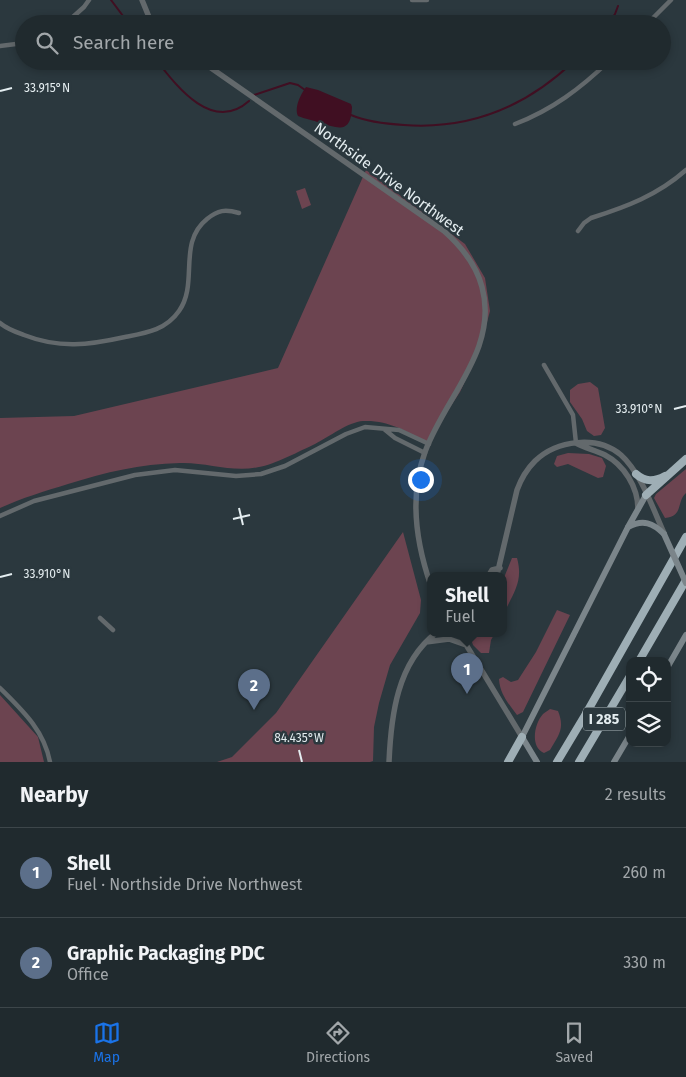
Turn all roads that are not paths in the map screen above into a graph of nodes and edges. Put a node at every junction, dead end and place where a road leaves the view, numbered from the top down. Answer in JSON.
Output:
{"nodes":[{"id":1,"x":89,"y":0,"type":"edge"},
{"id":2,"x":142,"y":0,"type":"edge"},
{"id":3,"x":412,"y":0,"type":"edge"},
{"id":4,"x":427,"y":0,"type":"edge"},
{"id":5,"x":671,"y":0,"type":"edge"},
{"id":6,"x":75,"y":15,"type":"edge"},
{"id":7,"x":150,"y":15,"type":"edge"},
{"id":8,"x":656,"y":15,"type":"edge"},
{"id":9,"x":15,"y":44,"type":"edge"},
{"id":10,"x":0,"y":46,"type":"edge"},
{"id":11,"x":214,"y":70,"type":"edge"},
{"id":12,"x":599,"y":70,"type":"edge"},
{"id":13,"x":515,"y":124,"type":"dead end"},
{"id":14,"x":686,"y":170,"type":"edge"},
{"id":15,"x":239,"y":213,"type":"dead end"},
{"id":16,"x":578,"y":231,"type":"dead end"},
{"id":17,"x":0,"y":324,"type":"edge"},
{"id":18,"x":544,"y":366,"type":"dead end"},
{"id":19,"x":382,"y":429,"type":"junction"},
{"id":20,"x":576,"y":443,"type":"junction"},
{"id":21,"x":429,"y":444,"type":"junction"},
{"id":22,"x":425,"y":453,"type":"junction"},
{"id":23,"x":686,"y":458,"type":"edge"},
{"id":24,"x":673,"y":471,"type":"junction"},
{"id":25,"x":636,"y":474,"type":"junction"},
{"id":26,"x":646,"y":495,"type":"junction"},
{"id":27,"x":638,"y":509,"type":"junction"},
{"id":28,"x":0,"y":516,"type":"edge"},
{"id":29,"x":628,"y":527,"type":"junction"},
{"id":30,"x":664,"y":534,"type":"junction"},
{"id":31,"x":686,"y":537,"type":"edge"},
{"id":32,"x":500,"y":568,"type":"junction"},
{"id":33,"x":427,"y":572,"type":"edge"},
{"id":34,"x":491,"y":572,"type":"edge"},
{"id":35,"x":498,"y":572,"type":"edge"},
{"id":36,"x":686,"y":581,"type":"edge"},
{"id":37,"x":100,"y":618,"type":"dead end"},
{"id":38,"x":113,"y":630,"type":"dead end"},
{"id":39,"x":686,"y":635,"type":"edge"},
{"id":40,"x":427,"y":636,"type":"edge"},
{"id":41,"x":431,"y":637,"type":"edge"},
{"id":42,"x":462,"y":637,"type":"edge"},
{"id":43,"x":423,"y":643,"type":"junction"},
{"id":44,"x":467,"y":645,"type":"junction"},
{"id":45,"x":641,"y":657,"type":"edge"},
{"id":46,"x":671,"y":661,"type":"edge"},
{"id":47,"x":626,"y":683,"type":"edge"},
{"id":48,"x":0,"y":688,"type":"edge"},
{"id":49,"x":522,"y":737,"type":"junction"},
{"id":50,"x":626,"y":742,"type":"edge"},
{"id":51,"x":50,"y":762,"type":"edge"},
{"id":52,"x":389,"y":762,"type":"edge"},
{"id":53,"x":508,"y":762,"type":"edge"},
{"id":54,"x":537,"y":762,"type":"edge"},
{"id":55,"x":557,"y":762,"type":"edge"},
{"id":56,"x":579,"y":762,"type":"edge"},
{"id":57,"x":614,"y":762,"type":"edge"}],
"edges":[{"from":1,"to":6,"type":"street"},
{"from":2,"to":7,"type":"street"},
{"from":3,"to":4,"type":"street"},
{"from":5,"to":8,"type":"street"},
{"from":9,"to":10,"type":"street"},
{"from":11,"to":21,"type":"street","name":"Northside Drive Northwest"},
{"from":12,"to":13,"type":"street"},
{"from":14,"to":16,"type":"street"},
{"from":15,"to":17,"type":"street"},
{"from":18,"to":20,"type":"street"},
{"from":19,"to":21,"type":"street"},
{"from":19,"to":22,"type":"street"},
{"from":19,"to":28,"type":"street"},
{"from":20,"to":25,"type":"street"},
{"from":20,"to":27,"type":"street"},
{"from":20,"to":32,"type":"street"},
{"from":21,"to":22,"type":"street","name":"Northside Drive Northwest"},
{"from":22,"to":33,"type":"street","name":"Northside Drive Northwest"},
{"from":23,"to":24,"type":"highway"},
{"from":24,"to":25,"type":"highway"},
{"from":24,"to":26,"type":"highway"},
{"from":25,"to":26,"type":"street"},
{"from":26,"to":27,"type":"main road"},
{"from":26,"to":30,"type":"street"},
{"from":27,"to":29,"type":"main road"},
{"from":29,"to":30,"type":"main road"},
{"from":29,"to":49,"type":"main road"},
{"from":30,"to":36,"type":"main road","bridge":true},
{"from":31,"to":55,"type":"highway","number":"I 285"},
{"from":32,"to":34,"type":"street"},
{"from":32,"to":35,"type":"street"},
{"from":36,"to":45,"type":"highway"},
{"from":37,"to":38,"type":"street"},
{"from":39,"to":46,"type":"main road"},
{"from":40,"to":43,"type":"street"},
{"from":41,"to":43,"type":"street"},
{"from":42,"to":44,"type":"street"},
{"from":43,"to":44,"type":"street"},
{"from":43,"to":52,"type":"street"},
{"from":44,"to":49,"type":"street"},
{"from":47,"to":56,"type":"highway","number":"I 285"},
{"from":48,"to":51,"type":"street"},
{"from":49,"to":53,"type":"highway"},
{"from":49,"to":54,"type":"main road"},
{"from":50,"to":57,"type":"main road"}]}
